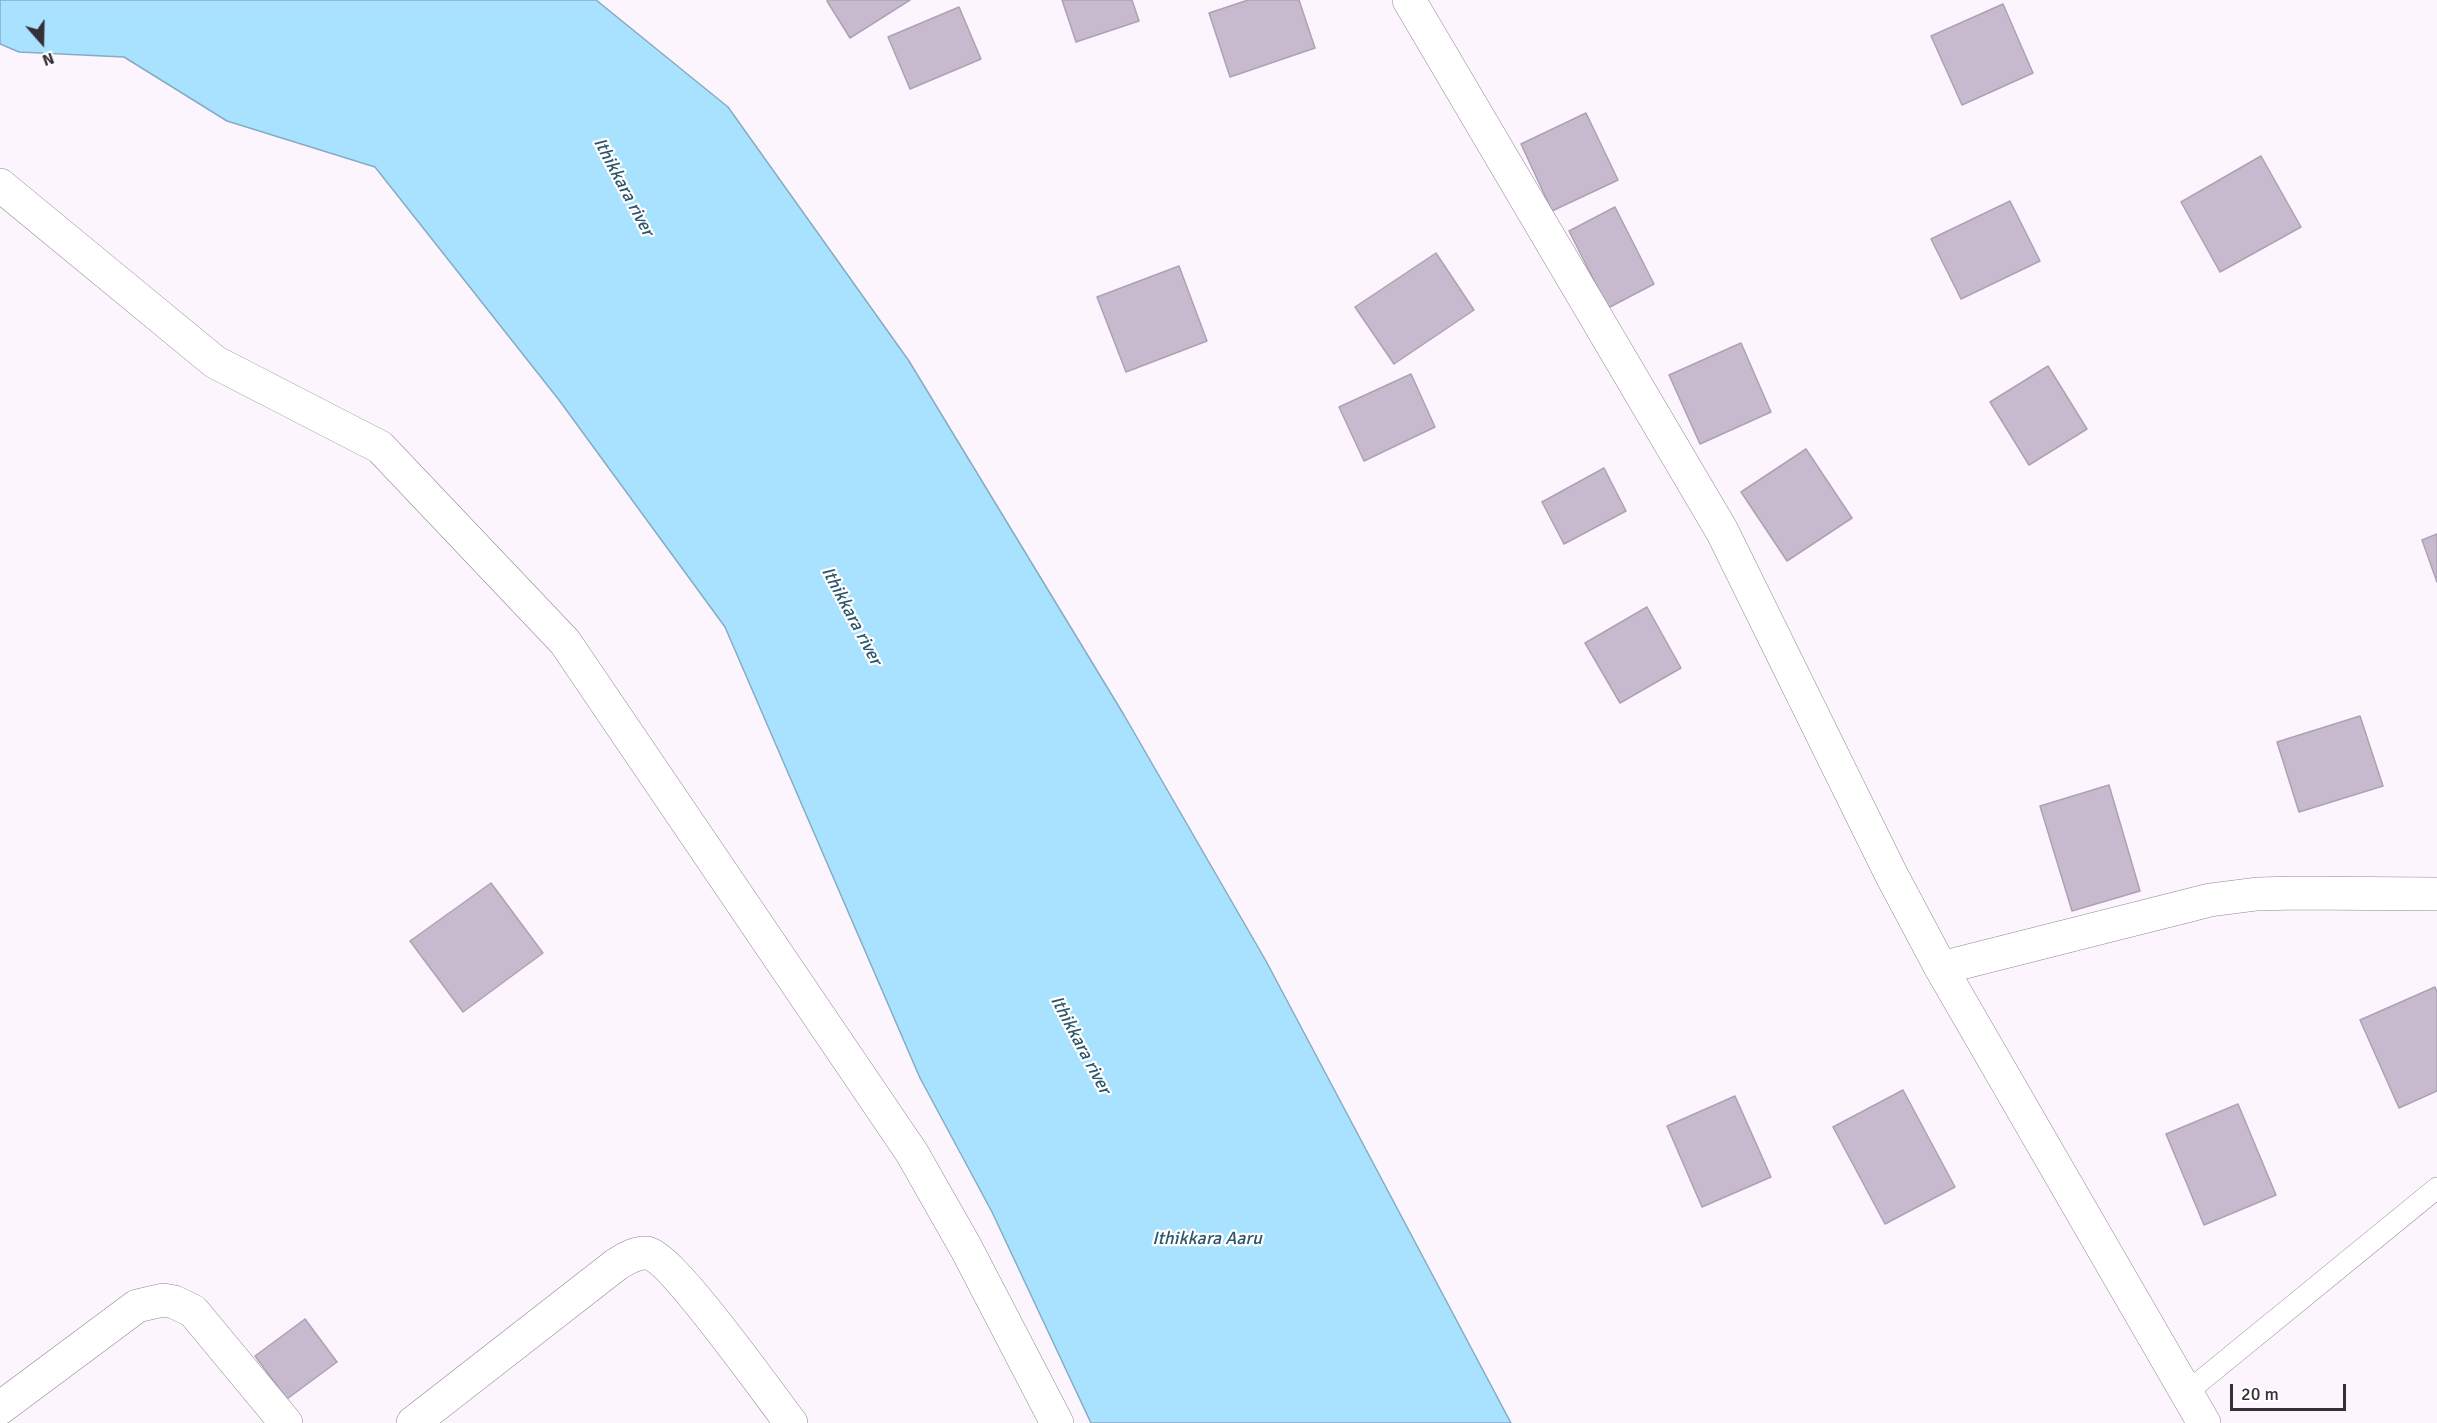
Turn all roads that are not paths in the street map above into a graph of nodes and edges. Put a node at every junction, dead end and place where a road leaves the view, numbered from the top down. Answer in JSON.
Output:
{"nodes":[{"id":1,"x":1409,"y":0,"type":"edge"},
{"id":2,"x":0,"y":185,"type":"edge"},
{"id":3,"x":2437,"y":894,"type":"edge"},
{"id":4,"x":1941,"y":968,"type":"junction"},
{"id":5,"x":2437,"y":1188,"type":"edge"},
{"id":6,"x":2186,"y":1393,"type":"junction"},
{"id":7,"x":0,"y":1408,"type":"edge"},
{"id":8,"x":286,"y":1423,"type":"edge"},
{"id":9,"x":413,"y":1423,"type":"edge"},
{"id":10,"x":791,"y":1423,"type":"edge"},
{"id":11,"x":1057,"y":1423,"type":"edge"},
{"id":12,"x":2204,"y":1423,"type":"edge"}],
"edges":[{"from":1,"to":4,"type":"street"},
{"from":2,"to":11,"type":"street"},
{"from":3,"to":4,"type":"street"},
{"from":4,"to":6,"type":"street"},
{"from":5,"to":6,"type":"lane"},
{"from":6,"to":12,"type":"street"},
{"from":7,"to":8,"type":"street"},
{"from":9,"to":10,"type":"street"}]}
